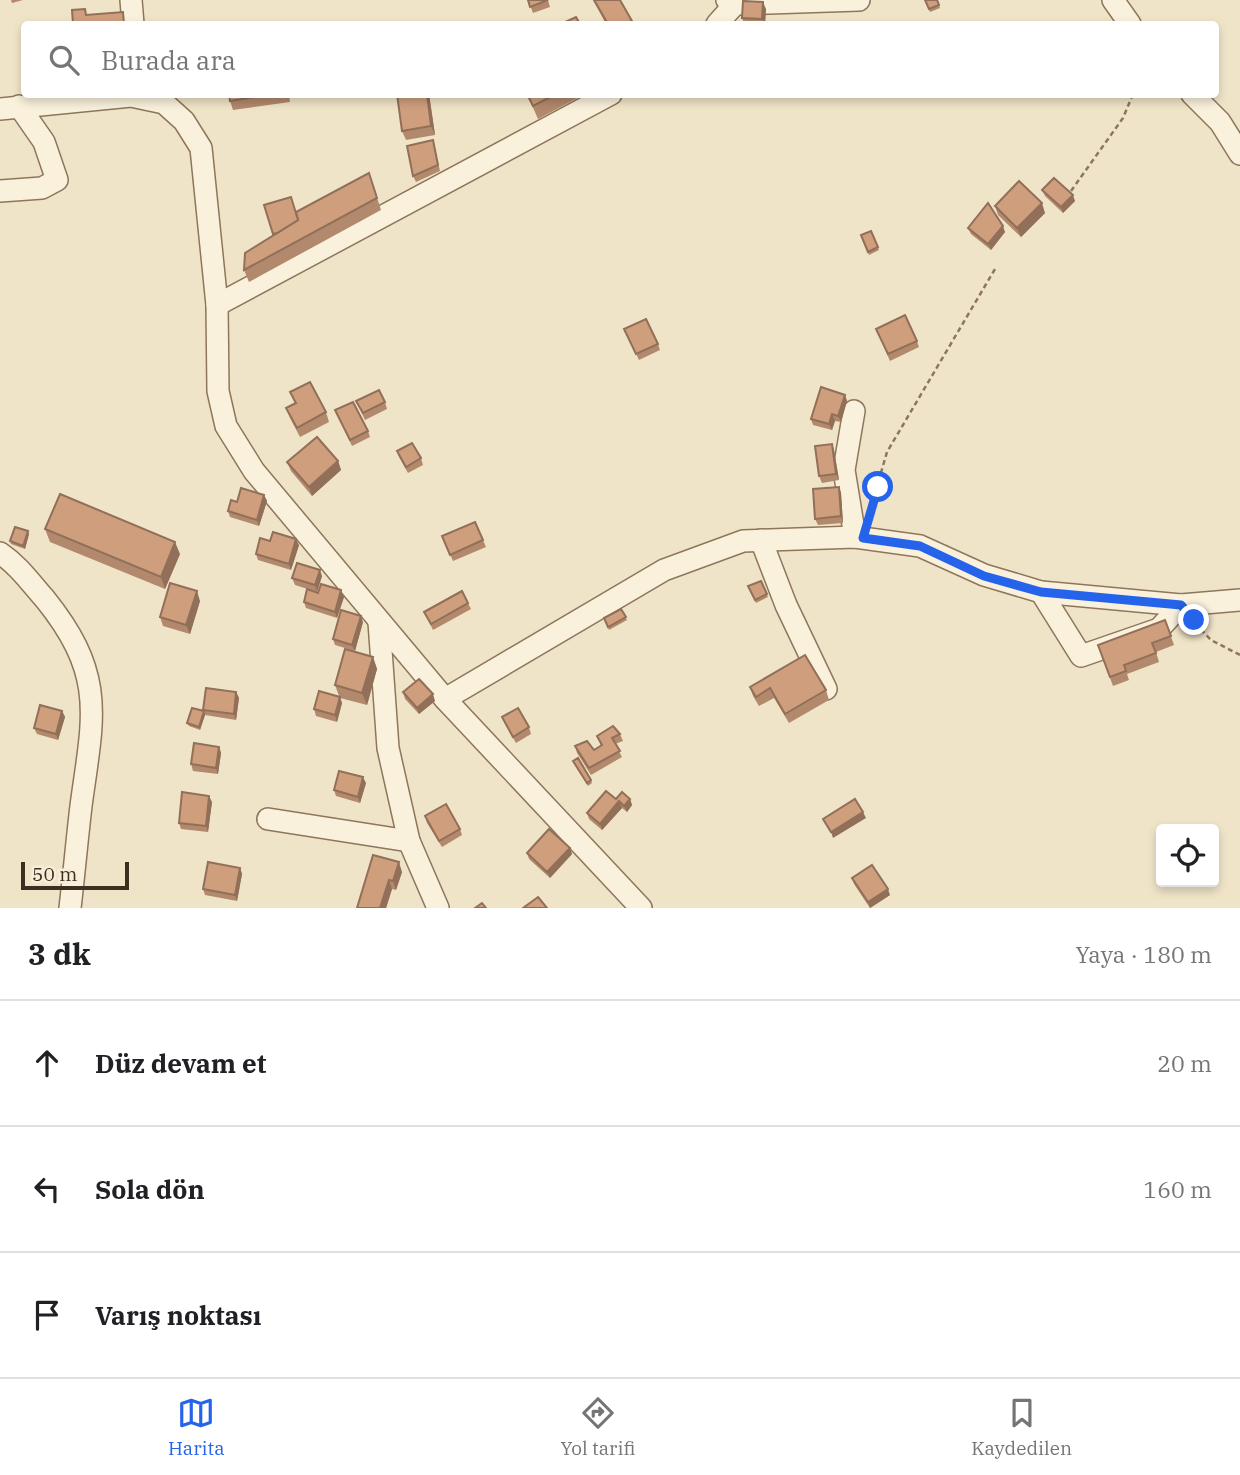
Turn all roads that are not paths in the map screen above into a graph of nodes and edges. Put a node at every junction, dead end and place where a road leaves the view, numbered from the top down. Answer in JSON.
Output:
{"nodes":[{"id":1,"x":131,"y":0,"type":"edge"},
{"id":2,"x":859,"y":0,"type":"edge"},
{"id":3,"x":1113,"y":0,"type":"edge"},
{"id":4,"x":731,"y":2,"type":"edge"},
{"id":5,"x":772,"y":2,"type":"edge"},
{"id":6,"x":133,"y":21,"type":"edge"},
{"id":7,"x":719,"y":21,"type":"edge"},
{"id":8,"x":1128,"y":21,"type":"edge"},
{"id":9,"x":116,"y":98,"type":"edge"},
{"id":10,"x":145,"y":98,"type":"edge"},
{"id":11,"x":604,"y":98,"type":"edge"},
{"id":12,"x":1196,"y":98,"type":"edge"},
{"id":13,"x":10,"y":108,"type":"edge"},
{"id":14,"x":1240,"y":154,"type":"edge"},
{"id":15,"x":0,"y":191,"type":"edge"},
{"id":16,"x":217,"y":305,"type":"junction"},
{"id":17,"x":854,"y":411,"type":"dead end"},
{"id":18,"x":859,"y":538,"type":"junction"},
{"id":19,"x":761,"y":540,"type":"junction"},
{"id":20,"x":0,"y":553,"type":"edge"},
{"id":21,"x":1041,"y":592,"type":"junction"},
{"id":22,"x":1240,"y":600,"type":"edge"},
{"id":23,"x":1181,"y":605,"type":"junction"},
{"id":24,"x":379,"y":622,"type":"junction"},
{"id":25,"x":826,"y":689,"type":"edge"},
{"id":26,"x":445,"y":699,"type":"junction"},
{"id":27,"x":268,"y":819,"type":"dead end"},
{"id":28,"x":409,"y":841,"type":"junction"},
{"id":29,"x":70,"y":908,"type":"edge"},
{"id":30,"x":438,"y":908,"type":"edge"},
{"id":31,"x":641,"y":908,"type":"edge"}],
"edges":[{"from":1,"to":6,"type":"street"},
{"from":2,"to":5,"type":"street"},
{"from":3,"to":8,"type":"street"},
{"from":4,"to":5,"type":"street"},
{"from":4,"to":7,"type":"street"},
{"from":9,"to":13,"type":"street"},
{"from":10,"to":16,"type":"street"},
{"from":11,"to":16,"type":"street"},
{"from":12,"to":14,"type":"street"},
{"from":13,"to":15,"type":"street"},
{"from":16,"to":24,"type":"street"},
{"from":17,"to":18,"type":"street"},
{"from":18,"to":19,"type":"street"},
{"from":18,"to":21,"type":"street"},
{"from":19,"to":25,"type":"street"},
{"from":19,"to":26,"type":"street"},
{"from":20,"to":29,"type":"street"},
{"from":21,"to":23,"type":"street"},
{"from":21,"to":23,"type":"street"},
{"from":22,"to":23,"type":"street"},
{"from":24,"to":26,"type":"street"},
{"from":24,"to":28,"type":"street"},
{"from":26,"to":31,"type":"street"},
{"from":27,"to":28,"type":"street"},
{"from":28,"to":30,"type":"street"}]}
